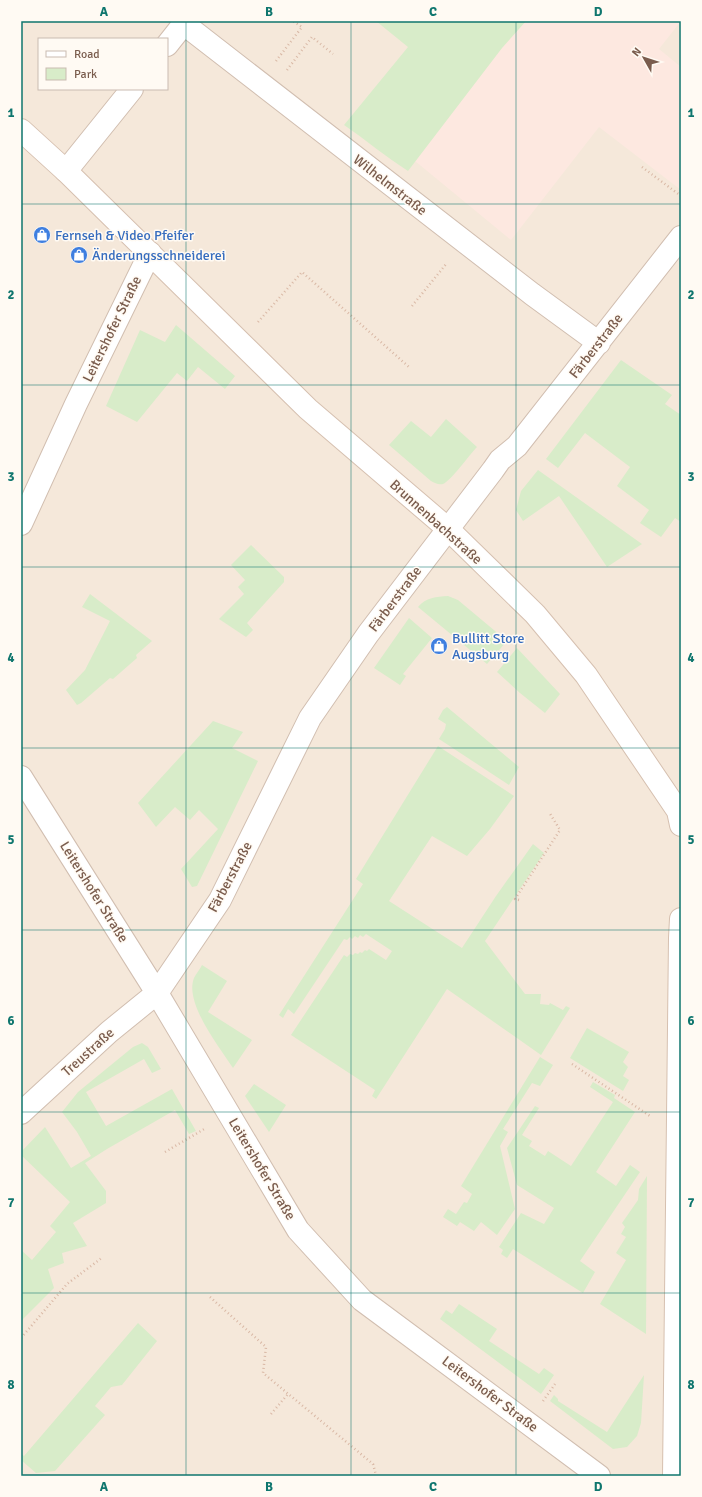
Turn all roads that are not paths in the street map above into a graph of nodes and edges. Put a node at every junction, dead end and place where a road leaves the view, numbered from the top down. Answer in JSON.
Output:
{"nodes":[{"id":1,"x":185,"y":22,"type":"edge"},
{"id":2,"x":168,"y":44,"type":"edge"},
{"id":3,"x":131,"y":90,"type":"edge"},
{"id":4,"x":21,"y":130,"type":"edge"},
{"id":5,"x":66,"y":171,"type":"junction"},
{"id":6,"x":681,"y":237,"type":"edge"},
{"id":7,"x":150,"y":253,"type":"junction"},
{"id":8,"x":599,"y":343,"type":"junction"},
{"id":9,"x":21,"y":524,"type":"edge"},
{"id":10,"x":447,"y":528,"type":"junction"},
{"id":11,"x":21,"y":777,"type":"edge"},
{"id":12,"x":681,"y":824,"type":"edge"},
{"id":13,"x":681,"y":919,"type":"edge"},
{"id":14,"x":157,"y":993,"type":"junction"},
{"id":15,"x":21,"y":1113,"type":"edge"},
{"id":16,"x":599,"y":1476,"type":"edge"},
{"id":17,"x":674,"y":1476,"type":"edge"}],
"edges":[{"from":1,"to":2,"type":"street"},
{"from":1,"to":8,"type":"street","name":"Wilhelmstraße"},
{"from":3,"to":5,"type":"street"},
{"from":4,"to":5,"type":"street"},
{"from":5,"to":7,"type":"street"},
{"from":6,"to":8,"type":"street","name":"Färberstraße"},
{"from":7,"to":9,"type":"street","name":"Leitershofer Straße"},
{"from":7,"to":10,"type":"street","name":"Brunnenbachstraße"},
{"from":8,"to":10,"type":"street","name":"Färberstraße"},
{"from":10,"to":12,"type":"street","name":"Brunnenbachstraße"},
{"from":10,"to":14,"type":"street","name":"Färberstraße"},
{"from":11,"to":14,"type":"street","name":"Leitershofer Straße"},
{"from":13,"to":17,"type":"street"},
{"from":14,"to":15,"type":"street","name":"Treustraße"},
{"from":14,"to":16,"type":"street","name":"Leitershofer Straße"}]}
